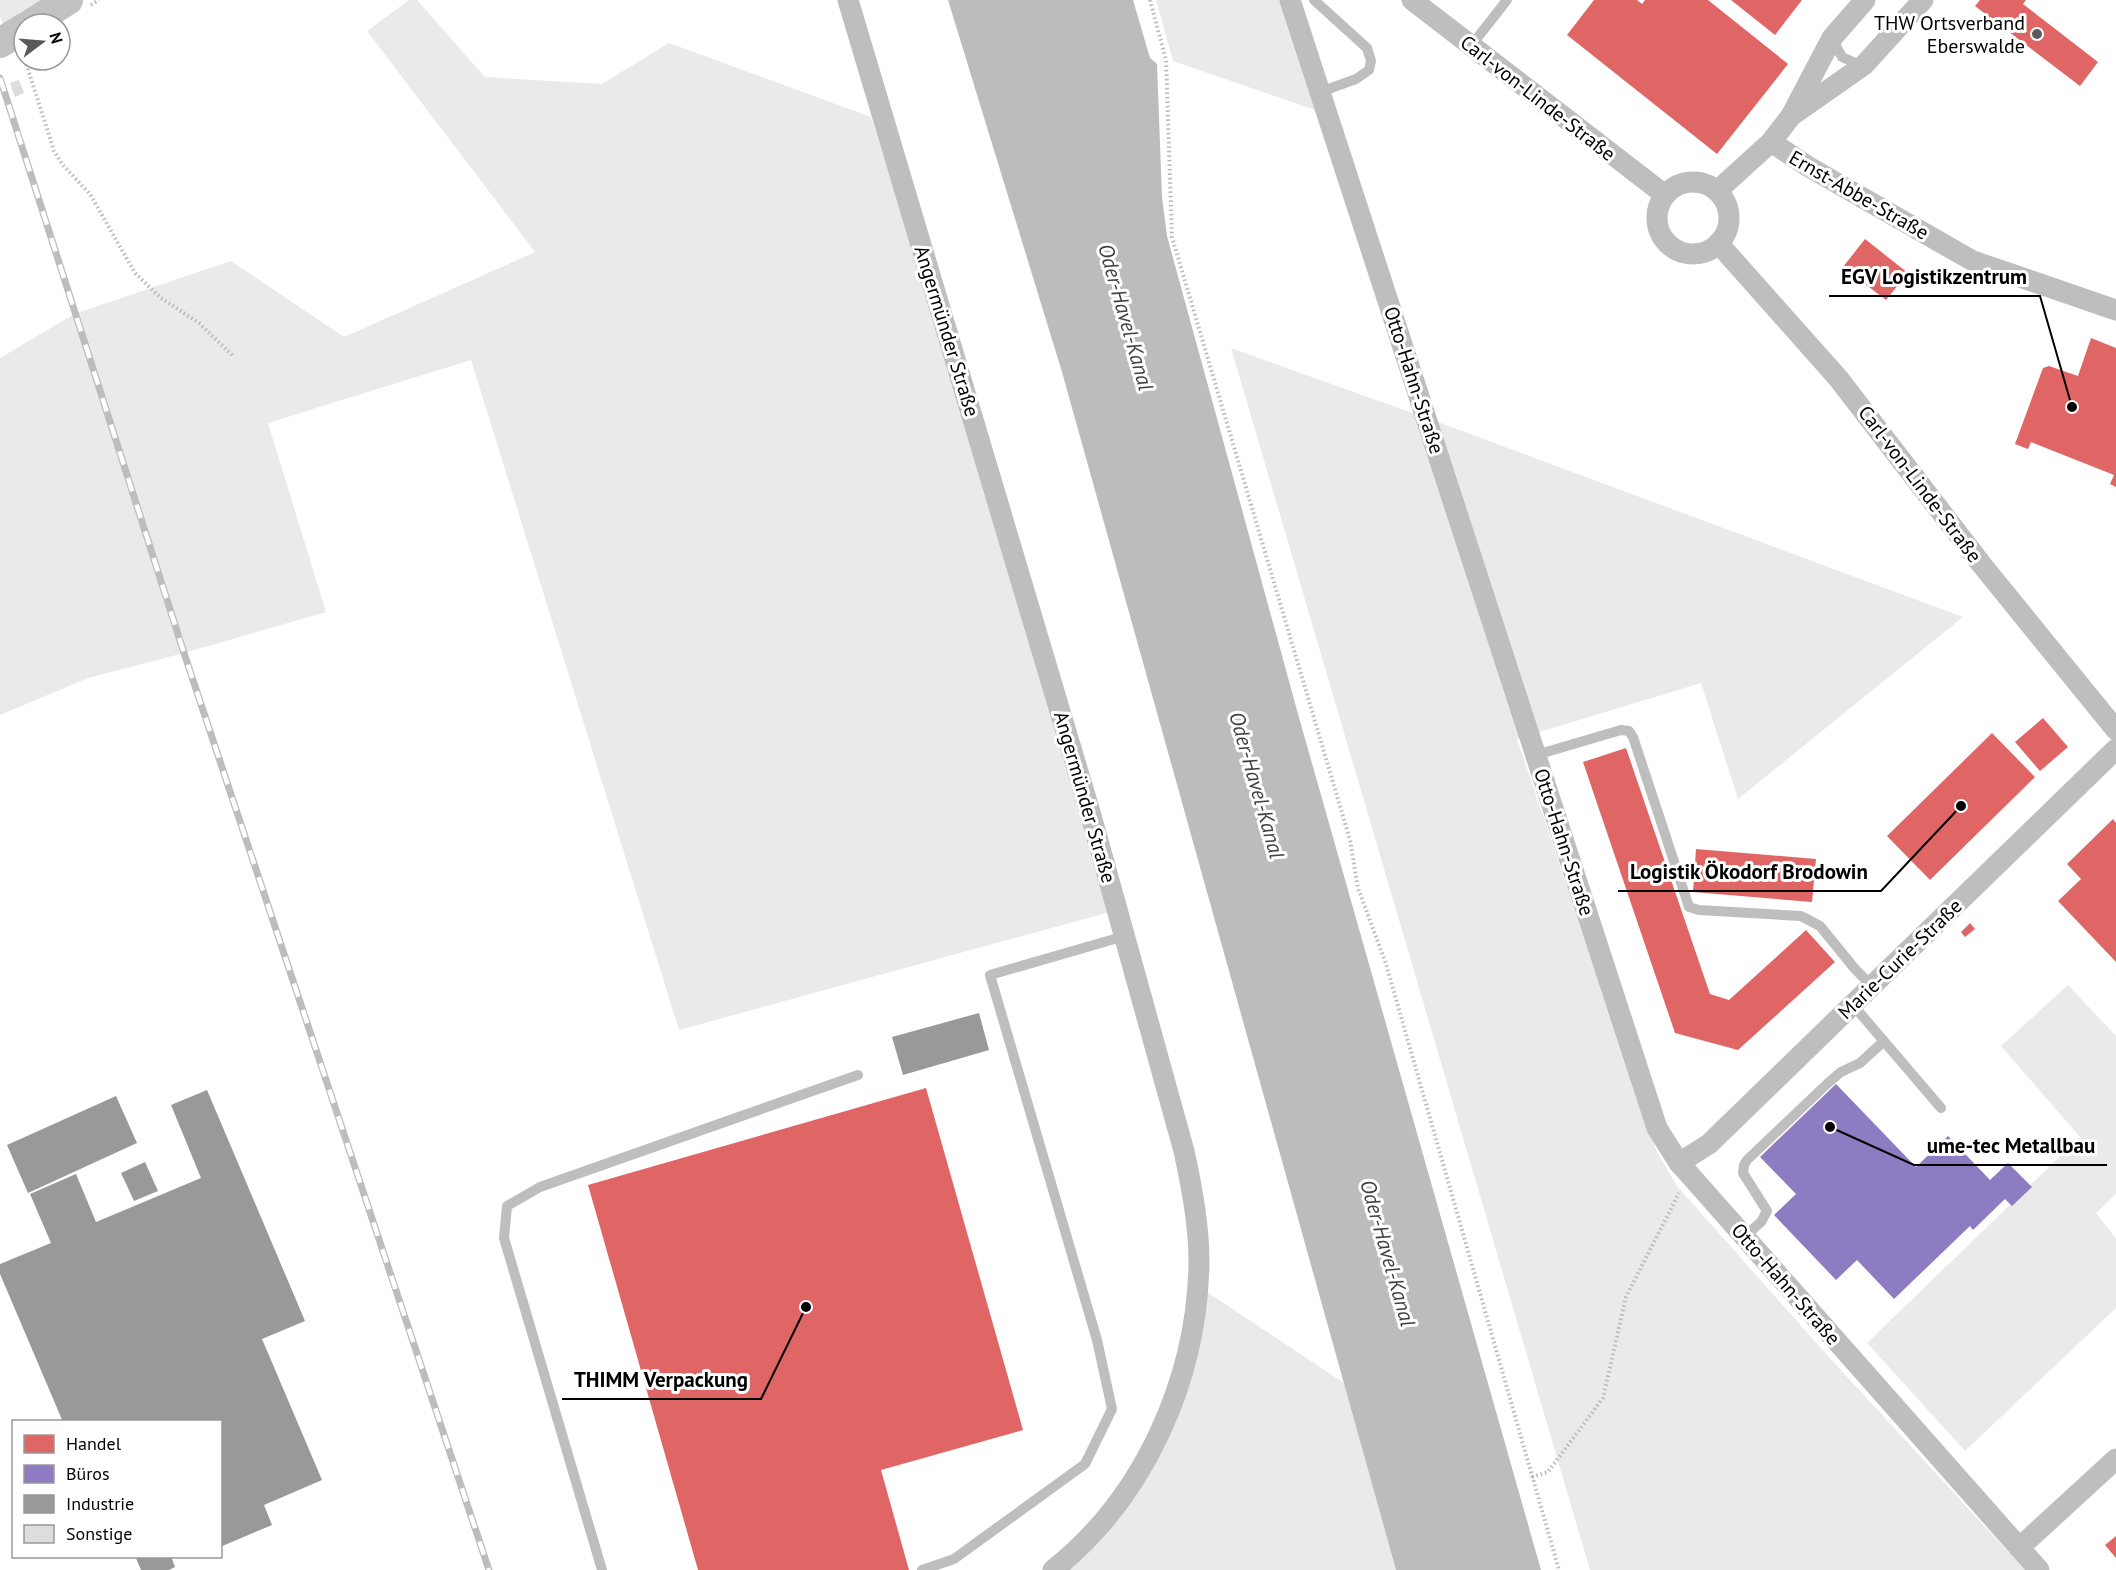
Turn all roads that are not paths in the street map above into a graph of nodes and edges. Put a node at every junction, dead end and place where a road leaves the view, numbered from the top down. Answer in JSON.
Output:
{"nodes":[{"id":1,"x":68,"y":0,"type":"edge"},
{"id":2,"x":848,"y":0,"type":"edge"},
{"id":3,"x":1290,"y":0,"type":"edge"},
{"id":4,"x":1314,"y":0,"type":"edge"},
{"id":5,"x":1412,"y":0,"type":"edge"},
{"id":6,"x":1507,"y":0,"type":"edge"},
{"id":7,"x":1865,"y":0,"type":"edge"},
{"id":8,"x":1923,"y":0,"type":"edge"},
{"id":9,"x":50,"y":12,"type":"edge"},
{"id":10,"x":1832,"y":38,"type":"junction"},
{"id":11,"x":1471,"y":46,"type":"junction"},
{"id":12,"x":1862,"y":66,"type":"junction"},
{"id":13,"x":1320,"y":92,"type":"junction"},
{"id":14,"x":1791,"y":116,"type":"junction"},
{"id":15,"x":1771,"y":142,"type":"junction"},
{"id":16,"x":1718,"y":191,"type":"junction"},
{"id":17,"x":1665,"y":195,"type":"junction"},
{"id":18,"x":1718,"y":243,"type":"junction"},
{"id":19,"x":2116,"y":310,"type":"edge"},
{"id":20,"x":2116,"y":730,"type":"edge"},
{"id":21,"x":2116,"y":749,"type":"edge"},
{"id":22,"x":1536,"y":755,"type":"junction"},
{"id":23,"x":1125,"y":936,"type":"junction"},
{"id":24,"x":1872,"y":986,"type":"junction"},
{"id":25,"x":1853,"y":1005,"type":"junction"},
{"id":26,"x":1884,"y":1041,"type":"junction"},
{"id":27,"x":858,"y":1075,"type":"dead end"},
{"id":28,"x":1941,"y":1108,"type":"dead end"},
{"id":29,"x":1684,"y":1168,"type":"junction"},
{"id":30,"x":1744,"y":1237,"type":"junction"},
{"id":31,"x":2116,"y":1459,"type":"edge"},
{"id":32,"x":2019,"y":1548,"type":"junction"},
{"id":33,"x":602,"y":1570,"type":"edge"},
{"id":34,"x":922,"y":1570,"type":"edge"},
{"id":35,"x":1053,"y":1570,"type":"edge"},
{"id":36,"x":2039,"y":1570,"type":"edge"}],
"edges":[{"from":1,"to":9,"type":"main road"},
{"from":2,"to":23,"type":"street","name":"Angermünder Straße"},
{"from":3,"to":13,"type":"street","name":"Otto-Hahn-Straße"},
{"from":4,"to":13,"type":"lane"},
{"from":5,"to":11,"type":"street","name":"Carl-von-Linde-Straße"},
{"from":6,"to":11,"type":"lane"},
{"from":7,"to":10,"type":"street"},
{"from":8,"to":12,"type":"street"},
{"from":10,"to":12,"type":"lane"},
{"from":10,"to":14,"type":"street"},
{"from":11,"to":17,"type":"street","name":"Carl-von-Linde-Straße"},
{"from":12,"to":14,"type":"street"},
{"from":13,"to":22,"type":"street","name":"Otto-Hahn-Straße"},
{"from":14,"to":15,"type":"street"},
{"from":15,"to":16,"type":"street"},
{"from":15,"to":19,"type":"street","name":"Ernst-Abbe-Straße"},
{"from":16,"to":17,"type":"street"},
{"from":16,"to":18,"type":"street"},
{"from":17,"to":18,"type":"street"},
{"from":18,"to":20,"type":"street","name":"Carl-von-Linde-Straße"},
{"from":21,"to":24,"type":"street","name":"Marie-Curie-Straße"},
{"from":22,"to":24,"type":"lane"},
{"from":22,"to":29,"type":"street","name":"Otto-Hahn-Straße"},
{"from":23,"to":34,"type":"lane"},
{"from":23,"to":35,"type":"street","name":"Angermünder Straße"},
{"from":24,"to":25,"type":"street","name":"Marie-Curie-Straße"},
{"from":25,"to":26,"type":"lane"},
{"from":25,"to":29,"type":"street","name":"Marie-Curie-Straße"},
{"from":26,"to":28,"type":"lane"},
{"from":26,"to":30,"type":"lane"},
{"from":27,"to":33,"type":"lane"},
{"from":29,"to":30,"type":"street","name":"Otto-Hahn-Straße"},
{"from":30,"to":32,"type":"street","name":"Otto-Hahn-Straße"},
{"from":31,"to":32,"type":"street"},
{"from":32,"to":36,"type":"street","name":"Otto-Hahn-Straße"}]}
